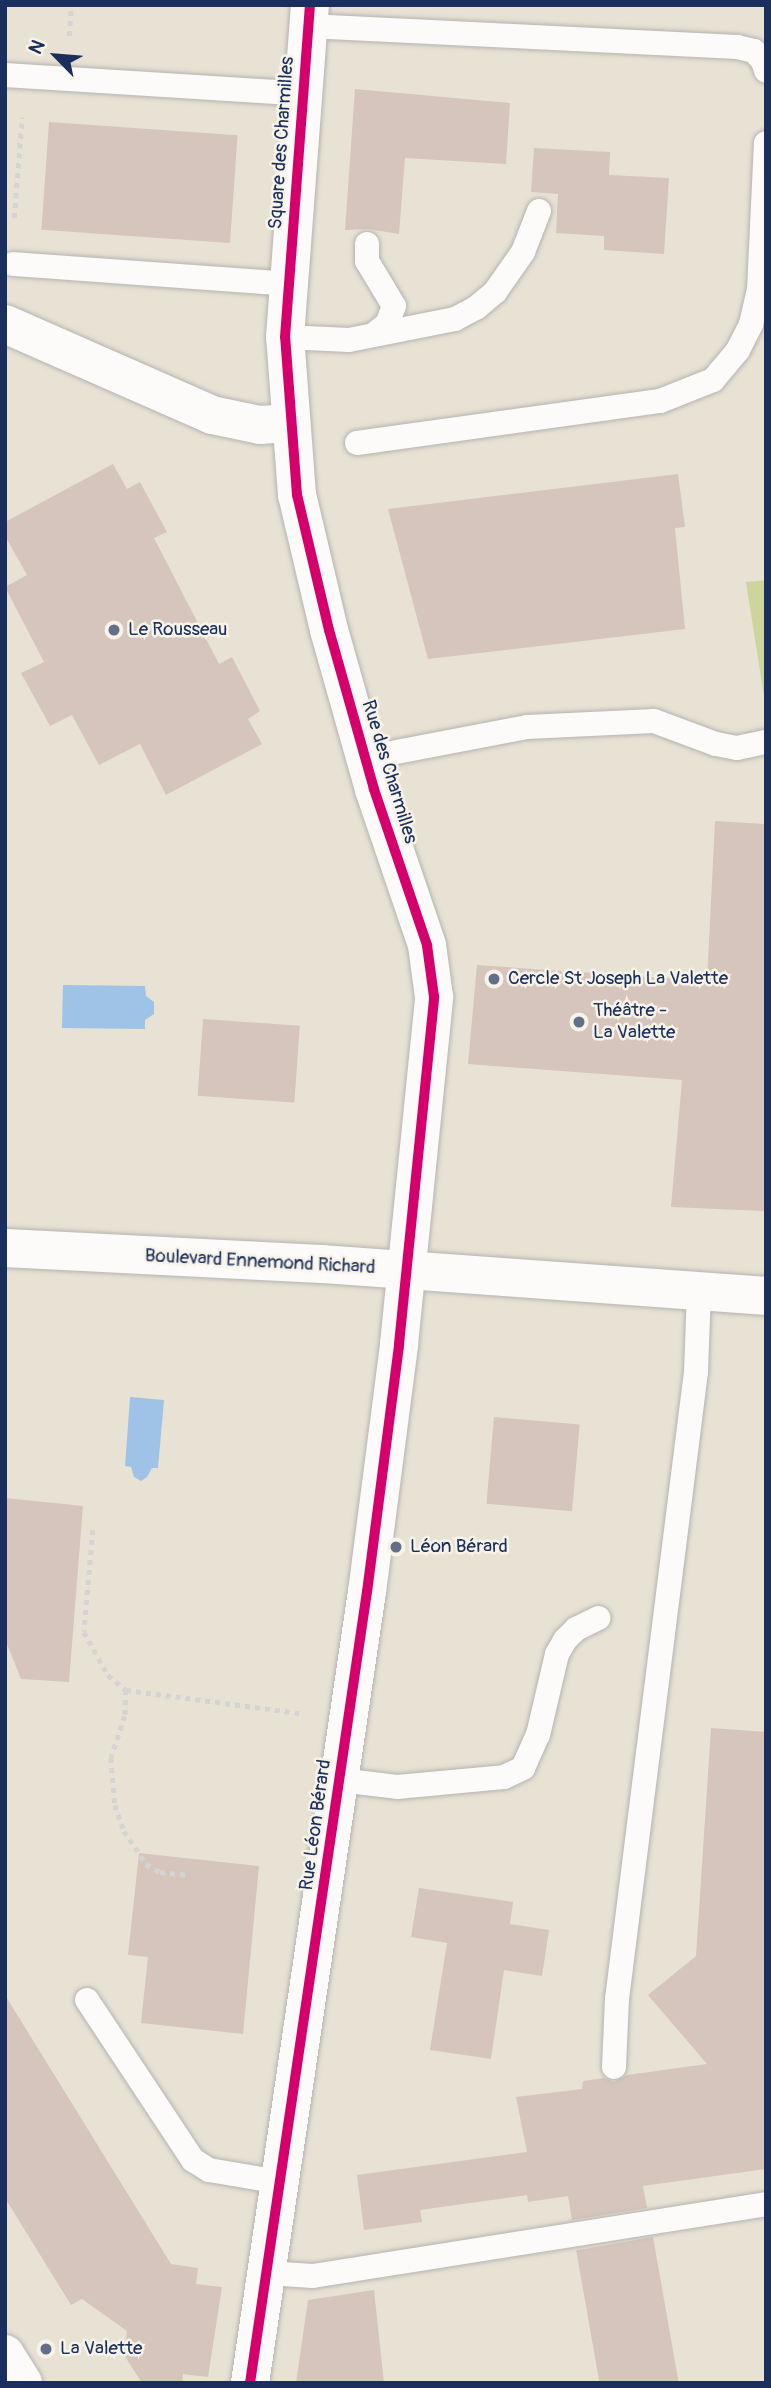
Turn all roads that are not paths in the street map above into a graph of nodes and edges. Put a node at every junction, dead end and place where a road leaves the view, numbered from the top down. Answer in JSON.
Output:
{"nodes":[{"id":1,"x":309,"y":15,"type":"edge"},
{"id":2,"x":766,"y":71,"type":"edge"},
{"id":3,"x":5,"y":75,"type":"edge"},
{"id":4,"x":303,"y":94,"type":"junction"},
{"id":5,"x":766,"y":143,"type":"edge"},
{"id":6,"x":539,"y":211,"type":"dead end"},
{"id":7,"x":368,"y":244,"type":"dead end"},
{"id":8,"x":13,"y":264,"type":"dead end"},
{"id":9,"x":289,"y":284,"type":"junction"},
{"id":10,"x":5,"y":324,"type":"edge"},
{"id":11,"x":373,"y":335,"type":"junction"},
{"id":12,"x":285,"y":337,"type":"junction"},
{"id":13,"x":290,"y":424,"type":"junction"},
{"id":14,"x":357,"y":443,"type":"dead end"},
{"id":15,"x":766,"y":742,"type":"edge"},
{"id":16,"x":365,"y":758,"type":"junction"},
{"id":17,"x":5,"y":1248,"type":"edge"},
{"id":18,"x":407,"y":1271,"type":"junction"},
{"id":19,"x":699,"y":1292,"type":"junction"},
{"id":20,"x":766,"y":1296,"type":"edge"},
{"id":21,"x":599,"y":1618,"type":"dead end"},
{"id":22,"x":340,"y":1780,"type":"junction"},
{"id":23,"x":87,"y":2000,"type":"dead end"},
{"id":24,"x":614,"y":2067,"type":"dead end"},
{"id":25,"x":280,"y":2182,"type":"junction"},
{"id":26,"x":766,"y":2204,"type":"edge"},
{"id":27,"x":266,"y":2273,"type":"junction"},
{"id":28,"x":5,"y":2354,"type":"edge"},
{"id":29,"x":23,"y":2383,"type":"edge"},
{"id":30,"x":250,"y":2383,"type":"edge"}],
"edges":[{"from":1,"to":2,"type":"lane"},
{"from":1,"to":4,"type":"street","name":"Square des Charmilles"},
{"from":3,"to":4,"type":"lane","name":"Square des Charmilles"},
{"from":4,"to":9,"type":"street","name":"Square des Charmilles"},
{"from":5,"to":14,"type":"lane"},
{"from":6,"to":11,"type":"lane"},
{"from":7,"to":11,"type":"lane"},
{"from":8,"to":9,"type":"lane"},
{"from":9,"to":12,"type":"street","name":"Rue des Charmilles"},
{"from":10,"to":13,"type":"street"},
{"from":11,"to":12,"type":"lane"},
{"from":12,"to":13,"type":"street","name":"Rue des Charmilles"},
{"from":13,"to":16,"type":"street","name":"Rue des Charmilles"},
{"from":15,"to":16,"type":"lane"},
{"from":16,"to":18,"type":"street","name":"Rue des Charmilles"},
{"from":17,"to":18,"type":"street","name":"Boulevard Ennemond Richard"},
{"from":18,"to":19,"type":"street","name":"Boulevard Ennemond Richard"},
{"from":18,"to":22,"type":"street","name":"Rue Léon Bérard"},
{"from":19,"to":20,"type":"street","name":"Boulevard Ennemond Richard"},
{"from":19,"to":24,"type":"lane"},
{"from":21,"to":22,"type":"lane"},
{"from":22,"to":25,"type":"street","name":"Rue Léon Bérard"},
{"from":23,"to":25,"type":"lane"},
{"from":25,"to":27,"type":"street","name":"Rue Léon Bérard"},
{"from":26,"to":27,"type":"lane"},
{"from":27,"to":30,"type":"street","name":"Rue Léon Bérard"},
{"from":28,"to":29,"type":"street"}]}
